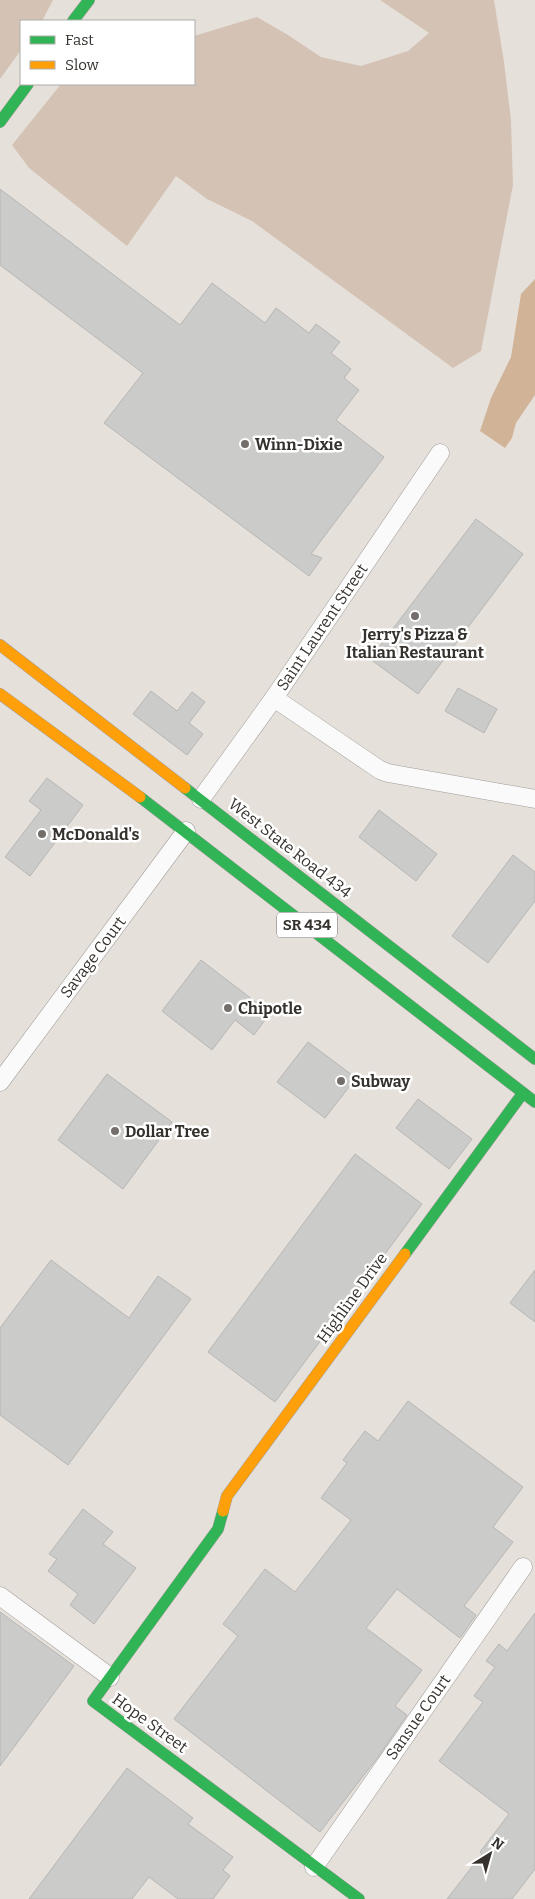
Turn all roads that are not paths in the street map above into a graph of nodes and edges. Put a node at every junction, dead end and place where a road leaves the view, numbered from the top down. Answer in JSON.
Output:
{"nodes":[{"id":1,"x":89,"y":0,"type":"edge"},
{"id":2,"x":74,"y":20,"type":"edge"},
{"id":3,"x":27,"y":85,"type":"edge"},
{"id":4,"x":0,"y":122,"type":"edge"},
{"id":5,"x":440,"y":453,"type":"dead end"},
{"id":6,"x":0,"y":644,"type":"edge"},
{"id":7,"x":0,"y":694,"type":"edge"},
{"id":8,"x":274,"y":698,"type":"junction"},
{"id":9,"x":141,"y":797,"type":"junction"},
{"id":10,"x":201,"y":799,"type":"junction"},
{"id":11,"x":535,"y":799,"type":"edge"},
{"id":12,"x":166,"y":801,"type":"dead end"},
{"id":13,"x":182,"y":803,"type":"dead end"},
{"id":14,"x":217,"y":828,"type":"dead end"},
{"id":15,"x":194,"y":830,"type":"junction"},
{"id":16,"x":243,"y":832,"type":"junction"},
{"id":17,"x":535,"y":1059,"type":"edge"},
{"id":18,"x":0,"y":1082,"type":"edge"},
{"id":19,"x":523,"y":1093,"type":"junction"},
{"id":20,"x":535,"y":1102,"type":"edge"},
{"id":21,"x":218,"y":1529,"type":"joint"},
{"id":22,"x":523,"y":1567,"type":"dead end"},
{"id":23,"x":0,"y":1596,"type":"edge"},
{"id":24,"x":110,"y":1677,"type":"junction"},
{"id":25,"x":314,"y":1867,"type":"junction"},
{"id":26,"x":359,"y":1899,"type":"edge"}],
"edges":[{"from":1,"to":2,"type":"main road"},
{"from":3,"to":4,"type":"main road"},
{"from":5,"to":8,"type":"street","name":"Saint Laurent Street"},
{"from":6,"to":10,"type":"main road","name":"West State Road 434","number":"SR 434"},
{"from":7,"to":9,"type":"main road","number":"SR 434"},
{"from":8,"to":10,"type":"street","name":"Saint Laurent Street"},
{"from":8,"to":11,"type":"street"},
{"from":9,"to":12,"type":"main road"},
{"from":9,"to":15,"type":"main road","number":"SR 434"},
{"from":10,"to":13,"type":"main road"},
{"from":10,"to":16,"type":"main road","name":"West State Road 434","number":"SR 434"},
{"from":14,"to":16,"type":"main road"},
{"from":15,"to":18,"type":"street","name":"Savage Court"},
{"from":15,"to":19,"type":"main road","number":"SR 434"},
{"from":16,"to":17,"type":"main road","name":"West State Road 434","number":"SR 434"},
{"from":19,"to":20,"type":"main road","number":"SR 434"},
{"from":19,"to":21,"type":"main road","name":"Highline Drive"},
{"from":21,"to":24,"type":"main road","name":"Hope Street"},
{"from":22,"to":25,"type":"street","name":"Sansue Court"},
{"from":23,"to":24,"type":"street"},
{"from":24,"to":25,"type":"main road","name":"Hope Street"},
{"from":25,"to":26,"type":"main road","name":"Hope Street"}]}
